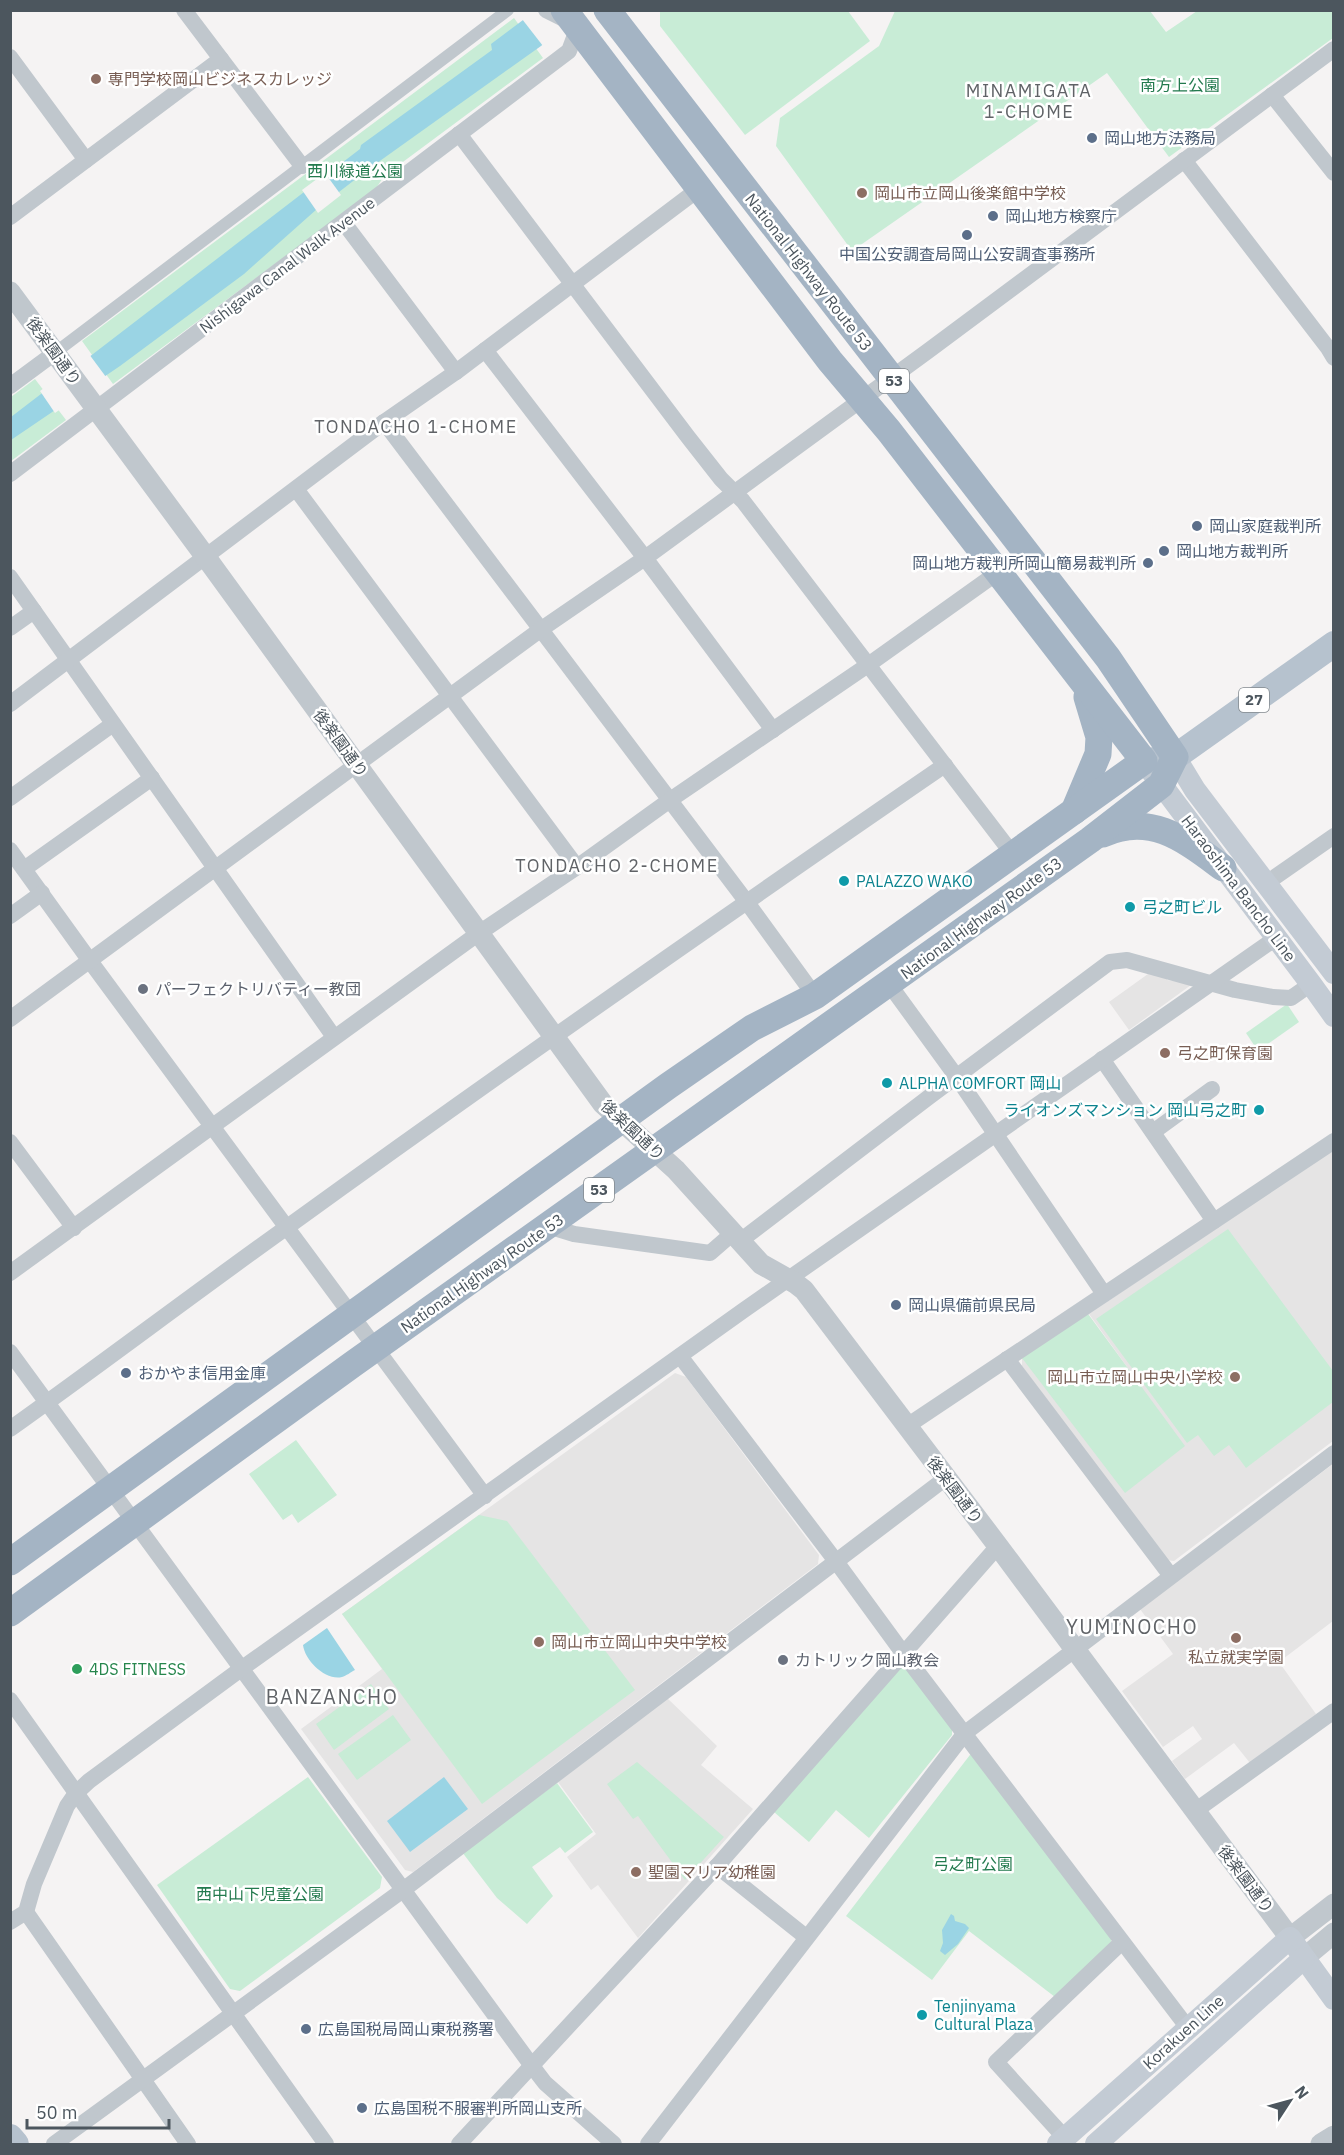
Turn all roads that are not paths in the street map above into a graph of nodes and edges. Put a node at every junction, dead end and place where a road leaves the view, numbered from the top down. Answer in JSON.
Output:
{"nodes":[{"id":1,"x":184,"y":10,"type":"edge"},
{"id":2,"x":508,"y":10,"type":"edge"},
{"id":3,"x":546,"y":10,"type":"edge"},
{"id":4,"x":607,"y":10,"type":"edge"},
{"id":5,"x":570,"y":20,"type":"edge"},
{"id":6,"x":1334,"y":49,"type":"edge"},
{"id":7,"x":10,"y":57,"type":"edge"},
{"id":8,"x":221,"y":59,"type":"junction"},
{"id":9,"x":1272,"y":95,"type":"junction"},
{"id":10,"x":459,"y":134,"type":"junction"},
{"id":11,"x":86,"y":160,"type":"junction"},
{"id":12,"x":1184,"y":160,"type":"junction"},
{"id":13,"x":302,"y":166,"type":"junction"},
{"id":14,"x":1334,"y":173,"type":"edge"},
{"id":15,"x":700,"y":188,"type":"junction"},
{"id":16,"x":10,"y":217,"type":"edge"},
{"id":17,"x":344,"y":223,"type":"junction"},
{"id":18,"x":572,"y":283,"type":"junction"},
{"id":19,"x":10,"y":292,"type":"edge"},
{"id":20,"x":1332,"y":349,"type":"edge"},
{"id":21,"x":485,"y":350,"type":"junction"},
{"id":22,"x":61,"y":359,"type":"junction"},
{"id":23,"x":456,"y":372,"type":"junction"},
{"id":24,"x":891,"y":377,"type":"junction"},
{"id":25,"x":10,"y":386,"type":"edge"},
{"id":26,"x":862,"y":399,"type":"junction"},
{"id":27,"x":91,"y":400,"type":"junction"},
{"id":28,"x":384,"y":422,"type":"junction"},
{"id":29,"x":10,"y":474,"type":"edge"},
{"id":30,"x":296,"y":489,"type":"junction"},
{"id":31,"x":734,"y":492,"type":"junction"},
{"id":32,"x":206,"y":556,"type":"junction"},
{"id":33,"x":645,"y":558,"type":"junction"},
{"id":34,"x":997,"y":573,"type":"junction"},
{"id":35,"x":10,"y":577,"type":"edge"},
{"id":36,"x":34,"y":611,"type":"junction"},
{"id":37,"x":10,"y":628,"type":"edge"},
{"id":38,"x":540,"y":630,"type":"junction"},
{"id":39,"x":1334,"y":644,"type":"edge"},
{"id":40,"x":68,"y":661,"type":"junction"},
{"id":41,"x":868,"y":665,"type":"junction"},
{"id":42,"x":1081,"y":682,"type":"junction"},
{"id":43,"x":449,"y":697,"type":"junction"},
{"id":44,"x":10,"y":704,"type":"edge"},
{"id":45,"x":113,"y":724,"type":"junction"},
{"id":46,"x":773,"y":730,"type":"junction"},
{"id":47,"x":1176,"y":757,"type":"junction"},
{"id":48,"x":1144,"y":761,"type":"junction"},
{"id":49,"x":945,"y":765,"type":"junction"},
{"id":50,"x":357,"y":766,"type":"junction"},
{"id":51,"x":152,"y":778,"type":"junction"},
{"id":52,"x":1161,"y":785,"type":"junction"},
{"id":53,"x":10,"y":798,"type":"edge"},
{"id":54,"x":670,"y":800,"type":"junction"},
{"id":55,"x":1074,"y":811,"type":"junction"},
{"id":56,"x":1334,"y":836,"type":"edge"},
{"id":57,"x":1090,"y":840,"type":"junction"},
{"id":58,"x":10,"y":850,"type":"edge"},
{"id":59,"x":1014,"y":856,"type":"junction"},
{"id":60,"x":577,"y":867,"type":"junction"},
{"id":61,"x":215,"y":868,"type":"junction"},
{"id":62,"x":1223,"y":868,"type":"junction"},
{"id":63,"x":24,"y":869,"type":"junction"},
{"id":64,"x":1265,"y":884,"type":"junction"},
{"id":65,"x":42,"y":893,"type":"junction"},
{"id":66,"x":746,"y":901,"type":"junction"},
{"id":67,"x":10,"y":916,"type":"edge"},
{"id":68,"x":479,"y":933,"type":"junction"},
{"id":69,"x":1276,"y":938,"type":"junction"},
{"id":70,"x":90,"y":961,"type":"junction"},
{"id":71,"x":1331,"y":964,"type":"edge"},
{"id":72,"x":1211,"y":982,"type":"junction"},
{"id":73,"x":889,"y":984,"type":"junction"},
{"id":74,"x":1311,"y":984,"type":"junction"},
{"id":75,"x":815,"y":996,"type":"junction"},
{"id":76,"x":1334,"y":1016,"type":"edge"},
{"id":77,"x":10,"y":1019,"type":"edge"},
{"id":78,"x":554,"y":1035,"type":"junction"},
{"id":79,"x":334,"y":1036,"type":"junction"},
{"id":80,"x":1102,"y":1059,"type":"junction"},
{"id":81,"x":956,"y":1077,"type":"junction"},
{"id":82,"x":1212,"y":1089,"type":"dead end"},
{"id":83,"x":622,"y":1120,"type":"junction"},
{"id":84,"x":214,"y":1127,"type":"junction"},
{"id":85,"x":1153,"y":1132,"type":"junction"},
{"id":86,"x":996,"y":1134,"type":"junction"},
{"id":87,"x":1334,"y":1141,"type":"edge"},
{"id":88,"x":10,"y":1142,"type":"edge"},
{"id":89,"x":655,"y":1150,"type":"junction"},
{"id":90,"x":1214,"y":1221,"type":"junction"},
{"id":91,"x":548,"y":1226,"type":"junction"},
{"id":92,"x":287,"y":1227,"type":"junction"},
{"id":93,"x":74,"y":1228,"type":"junction"},
{"id":94,"x":737,"y":1237,"type":"junction"},
{"id":95,"x":10,"y":1273,"type":"edge"},
{"id":96,"x":788,"y":1280,"type":"junction"},
{"id":97,"x":1104,"y":1294,"type":"junction"},
{"id":98,"x":351,"y":1314,"type":"junction"},
{"id":99,"x":376,"y":1348,"type":"junction"},
{"id":100,"x":10,"y":1353,"type":"edge"},
{"id":101,"x":680,"y":1356,"type":"junction"},
{"id":102,"x":1007,"y":1359,"type":"junction"},
{"id":103,"x":47,"y":1403,"type":"junction"},
{"id":104,"x":907,"y":1426,"type":"junction"},
{"id":105,"x":10,"y":1429,"type":"edge"},
{"id":106,"x":1334,"y":1453,"type":"edge"},
{"id":107,"x":946,"y":1478,"type":"junction"},
{"id":108,"x":110,"y":1489,"type":"junction"},
{"id":109,"x":485,"y":1496,"type":"junction"},
{"id":110,"x":136,"y":1524,"type":"junction"},
{"id":111,"x":998,"y":1546,"type":"junction"},
{"id":112,"x":835,"y":1560,"type":"junction"},
{"id":113,"x":10,"y":1562,"type":"edge"},
{"id":114,"x":1171,"y":1576,"type":"junction"},
{"id":115,"x":10,"y":1613,"type":"edge"},
{"id":116,"x":1076,"y":1651,"type":"junction"},
{"id":117,"x":903,"y":1653,"type":"junction"},
{"id":118,"x":241,"y":1669,"type":"junction"},
{"id":119,"x":10,"y":1700,"type":"edge"},
{"id":120,"x":1334,"y":1711,"type":"edge"},
{"id":121,"x":965,"y":1733,"type":"junction"},
{"id":122,"x":76,"y":1793,"type":"junction"},
{"id":123,"x":1195,"y":1811,"type":"junction"},
{"id":124,"x":717,"y":1866,"type":"junction"},
{"id":125,"x":403,"y":1890,"type":"junction"},
{"id":126,"x":1334,"y":1904,"type":"edge"},
{"id":127,"x":26,"y":1912,"type":"junction"},
{"id":128,"x":10,"y":1922,"type":"edge"},
{"id":129,"x":1334,"y":1934,"type":"edge"},
{"id":130,"x":806,"y":1938,"type":"junction"},
{"id":131,"x":1290,"y":1938,"type":"junction"},
{"id":132,"x":1122,"y":1942,"type":"junction"},
{"id":133,"x":1304,"y":1958,"type":"junction"},
{"id":134,"x":1334,"y":1999,"type":"edge"},
{"id":135,"x":234,"y":2013,"type":"junction"},
{"id":136,"x":1188,"y":2028,"type":"junction"},
{"id":137,"x":532,"y":2066,"type":"junction"},
{"id":138,"x":142,"y":2080,"type":"junction"},
{"id":139,"x":1334,"y":2136,"type":"edge"},
{"id":140,"x":10,"y":2137,"type":"edge"},
{"id":141,"x":1062,"y":2141,"type":"edge"},
{"id":142,"x":16,"y":2145,"type":"edge"},
{"id":143,"x":54,"y":2145,"type":"edge"},
{"id":144,"x":188,"y":2145,"type":"edge"},
{"id":145,"x":326,"y":2145,"type":"edge"},
{"id":146,"x":459,"y":2145,"type":"edge"},
{"id":147,"x":615,"y":2145,"type":"edge"},
{"id":148,"x":648,"y":2145,"type":"edge"},
{"id":149,"x":1096,"y":2145,"type":"edge"},
{"id":150,"x":1321,"y":2145,"type":"edge"}],
"edges":[{"from":1,"to":8,"type":"street"},
{"from":2,"to":13,"type":"street"},
{"from":3,"to":5,"type":"street"},
{"from":4,"to":24,"type":"highway","name":"National Highway Route 53","number":"53"},
{"from":5,"to":10,"type":"street","name":"Nishigawa Canal Walk Avenue"},
{"from":5,"to":15,"type":"highway","number":"53"},
{"from":6,"to":9,"type":"street"},
{"from":7,"to":11,"type":"street"},
{"from":8,"to":11,"type":"street"},
{"from":8,"to":13,"type":"street"},
{"from":9,"to":12,"type":"street"},
{"from":9,"to":14,"type":"street"},
{"from":10,"to":17,"type":"street","name":"Nishigawa Canal Walk Avenue"},
{"from":10,"to":18,"type":"street"},
{"from":11,"to":16,"type":"street"},
{"from":12,"to":20,"type":"street"},
{"from":12,"to":24,"type":"street"},
{"from":13,"to":22,"type":"street"},
{"from":15,"to":18,"type":"street"},
{"from":15,"to":26,"type":"highway","number":"53"},
{"from":17,"to":23,"type":"street"},
{"from":17,"to":27,"type":"street","name":"Nishigawa Canal Walk Avenue"},
{"from":18,"to":21,"type":"street"},
{"from":18,"to":31,"type":"street"},
{"from":19,"to":22,"type":"street","name":"後楽園通り"},
{"from":21,"to":23,"type":"street"},
{"from":21,"to":33,"type":"street"},
{"from":22,"to":25,"type":"street"},
{"from":22,"to":27,"type":"street","name":"後楽園通り"},
{"from":23,"to":28,"type":"street"},
{"from":24,"to":26,"type":"street"},
{"from":24,"to":47,"type":"highway","name":"National Highway Route 53","number":"53"},
{"from":26,"to":31,"type":"street"},
{"from":26,"to":34,"type":"highway","number":"53"},
{"from":27,"to":29,"type":"street","name":"Nishigawa Canal Walk Avenue"},
{"from":27,"to":32,"type":"street","name":"後楽園通り"},
{"from":28,"to":30,"type":"street"},
{"from":28,"to":38,"type":"street"},
{"from":30,"to":32,"type":"street"},
{"from":30,"to":43,"type":"street"},
{"from":31,"to":33,"type":"street"},
{"from":31,"to":41,"type":"street"},
{"from":32,"to":40,"type":"street"},
{"from":32,"to":50,"type":"street","name":"後楽園通り"},
{"from":33,"to":38,"type":"street"},
{"from":33,"to":46,"type":"street"},
{"from":34,"to":41,"type":"street"},
{"from":34,"to":42,"type":"highway","number":"53"},
{"from":35,"to":36,"type":"street"},
{"from":36,"to":37,"type":"street"},
{"from":36,"to":40,"type":"street"},
{"from":38,"to":43,"type":"street"},
{"from":38,"to":54,"type":"street"},
{"from":39,"to":47,"type":"main road","number":"27"},
{"from":40,"to":44,"type":"street"},
{"from":40,"to":45,"type":"street"},
{"from":41,"to":46,"type":"street"},
{"from":41,"to":49,"type":"street"},
{"from":42,"to":48,"type":"highway","number":"53"},
{"from":42,"to":55,"type":"highway"},
{"from":43,"to":50,"type":"street"},
{"from":43,"to":60,"type":"street"},
{"from":45,"to":51,"type":"street"},
{"from":45,"to":53,"type":"street"},
{"from":46,"to":54,"type":"street"},
{"from":47,"to":48,"type":"main road","number":"27"},
{"from":47,"to":52,"type":"highway","name":"National Highway Route 53","number":"53"},
{"from":47,"to":64,"type":"main road","name":"Haraoshima Bancho Line"},
{"from":48,"to":52,"type":"main road","name":"Haraoshima Bancho Line"},
{"from":48,"to":55,"type":"highway","name":"National Highway Route 53"},
{"from":49,"to":59,"type":"street"},
{"from":49,"to":66,"type":"street"},
{"from":50,"to":61,"type":"street"},
{"from":50,"to":68,"type":"street","name":"後楽園通り"},
{"from":51,"to":61,"type":"street"},
{"from":51,"to":63,"type":"street"},
{"from":52,"to":57,"type":"highway","name":"National Highway Route 53","number":"53"},
{"from":52,"to":62,"type":"main road","name":"Haraoshima Bancho Line"},
{"from":54,"to":60,"type":"street"},
{"from":54,"to":66,"type":"street"},
{"from":55,"to":59,"type":"highway","name":"National Highway Route 53"},
{"from":56,"to":64,"type":"street"},
{"from":57,"to":62,"type":"highway"},
{"from":57,"to":73,"type":"highway","name":"National Highway Route 53","number":"53"},
{"from":58,"to":63,"type":"street"},
{"from":59,"to":75,"type":"highway","name":"National Highway Route 53"},
{"from":60,"to":68,"type":"street"},
{"from":61,"to":70,"type":"street"},
{"from":61,"to":79,"type":"street"},
{"from":62,"to":69,"type":"main road","name":"Haraoshima Bancho Line"},
{"from":63,"to":65,"type":"street"},
{"from":64,"to":71,"type":"main road","name":"Haraoshima Bancho Line"},
{"from":65,"to":67,"type":"street"},
{"from":65,"to":70,"type":"street"},
{"from":66,"to":75,"type":"street"},
{"from":66,"to":78,"type":"street"},
{"from":68,"to":78,"type":"street","name":"後楽園通り"},
{"from":68,"to":79,"type":"street"},
{"from":69,"to":72,"type":"street"},
{"from":69,"to":74,"type":"main road","name":"Haraoshima Bancho Line"},
{"from":70,"to":77,"type":"street"},
{"from":70,"to":84,"type":"street"},
{"from":72,"to":74,"type":"street"},
{"from":72,"to":80,"type":"street"},
{"from":72,"to":81,"type":"street"},
{"from":73,"to":81,"type":"street"},
{"from":73,"to":89,"type":"highway","name":"National Highway Route 53","number":"53"},
{"from":74,"to":76,"type":"main road","name":"Haraoshima Bancho Line"},
{"from":75,"to":83,"type":"highway","name":"National Highway Route 53"},
{"from":78,"to":83,"type":"street","name":"後楽園通り"},
{"from":78,"to":92,"type":"street"},
{"from":79,"to":84,"type":"street"},
{"from":80,"to":85,"type":"street"},
{"from":80,"to":86,"type":"street"},
{"from":81,"to":86,"type":"street"},
{"from":81,"to":94,"type":"street"},
{"from":82,"to":85,"type":"street"},
{"from":83,"to":89,"type":"street","name":"後楽園通り"},
{"from":83,"to":98,"type":"highway","name":"National Highway Route 53"},
{"from":84,"to":92,"type":"street"},
{"from":84,"to":93,"type":"street"},
{"from":85,"to":90,"type":"street"},
{"from":86,"to":96,"type":"street"},
{"from":86,"to":97,"type":"street"},
{"from":87,"to":90,"type":"street"},
{"from":88,"to":93,"type":"street"},
{"from":89,"to":91,"type":"highway","name":"National Highway Route 53","number":"53"},
{"from":89,"to":94,"type":"street","name":"後楽園通り"},
{"from":90,"to":97,"type":"street"},
{"from":91,"to":94,"type":"street"},
{"from":91,"to":99,"type":"highway","name":"National Highway Route 53","number":"53"},
{"from":92,"to":98,"type":"street"},
{"from":92,"to":103,"type":"street"},
{"from":93,"to":95,"type":"street"},
{"from":94,"to":96,"type":"street","name":"後楽園通り"},
{"from":96,"to":101,"type":"street"},
{"from":96,"to":104,"type":"street","name":"後楽園通り"},
{"from":97,"to":102,"type":"street"},
{"from":98,"to":99,"type":"street"},
{"from":98,"to":108,"type":"highway","name":"National Highway Route 53"},
{"from":99,"to":109,"type":"street"},
{"from":99,"to":110,"type":"highway","name":"National Highway Route 53","number":"53"},
{"from":100,"to":103,"type":"street"},
{"from":101,"to":109,"type":"street"},
{"from":101,"to":112,"type":"street"},
{"from":102,"to":104,"type":"street"},
{"from":102,"to":114,"type":"street"},
{"from":103,"to":105,"type":"street"},
{"from":103,"to":108,"type":"street"},
{"from":104,"to":107,"type":"street","name":"後楽園通り"},
{"from":106,"to":114,"type":"street"},
{"from":107,"to":111,"type":"street","name":"後楽園通り"},
{"from":107,"to":112,"type":"street"},
{"from":108,"to":110,"type":"street"},
{"from":108,"to":113,"type":"highway","name":"National Highway Route 53"},
{"from":109,"to":118,"type":"street"},
{"from":110,"to":115,"type":"highway","name":"National Highway Route 53","number":"53"},
{"from":110,"to":118,"type":"street"},
{"from":111,"to":116,"type":"street","name":"後楽園通り"},
{"from":111,"to":117,"type":"street"},
{"from":112,"to":117,"type":"street"},
{"from":112,"to":125,"type":"street"},
{"from":114,"to":116,"type":"street"},
{"from":116,"to":121,"type":"street"},
{"from":116,"to":123,"type":"street","name":"後楽園通り"},
{"from":117,"to":121,"type":"street"},
{"from":117,"to":124,"type":"street"},
{"from":118,"to":122,"type":"street"},
{"from":118,"to":125,"type":"street"},
{"from":119,"to":122,"type":"street"},
{"from":120,"to":123,"type":"street"},
{"from":121,"to":130,"type":"street"},
{"from":121,"to":132,"type":"street"},
{"from":122,"to":127,"type":"street"},
{"from":122,"to":135,"type":"street"},
{"from":123,"to":131,"type":"street","name":"後楽園通り"},
{"from":124,"to":130,"type":"street"},
{"from":124,"to":137,"type":"street"},
{"from":125,"to":135,"type":"street"},
{"from":125,"to":137,"type":"street"},
{"from":126,"to":131,"type":"street"},
{"from":127,"to":128,"type":"street"},
{"from":127,"to":138,"type":"street"},
{"from":129,"to":133,"type":"street"},
{"from":130,"to":148,"type":"street"},
{"from":131,"to":133,"type":"main road"},
{"from":131,"to":136,"type":"main road","name":"Korakuen Line"},
{"from":132,"to":136,"type":"street"},
{"from":132,"to":141,"type":"street"},
{"from":133,"to":134,"type":"main road"},
{"from":133,"to":149,"type":"main road","name":"Korakuen Line"},
{"from":135,"to":138,"type":"street"},
{"from":135,"to":145,"type":"street"},
{"from":136,"to":141,"type":"main road","name":"Korakuen Line"},
{"from":137,"to":146,"type":"street"},
{"from":137,"to":147,"type":"street"},
{"from":138,"to":143,"type":"street"},
{"from":138,"to":144,"type":"street"},
{"from":139,"to":150,"type":"street"},
{"from":140,"to":142,"type":"main road"}]}
